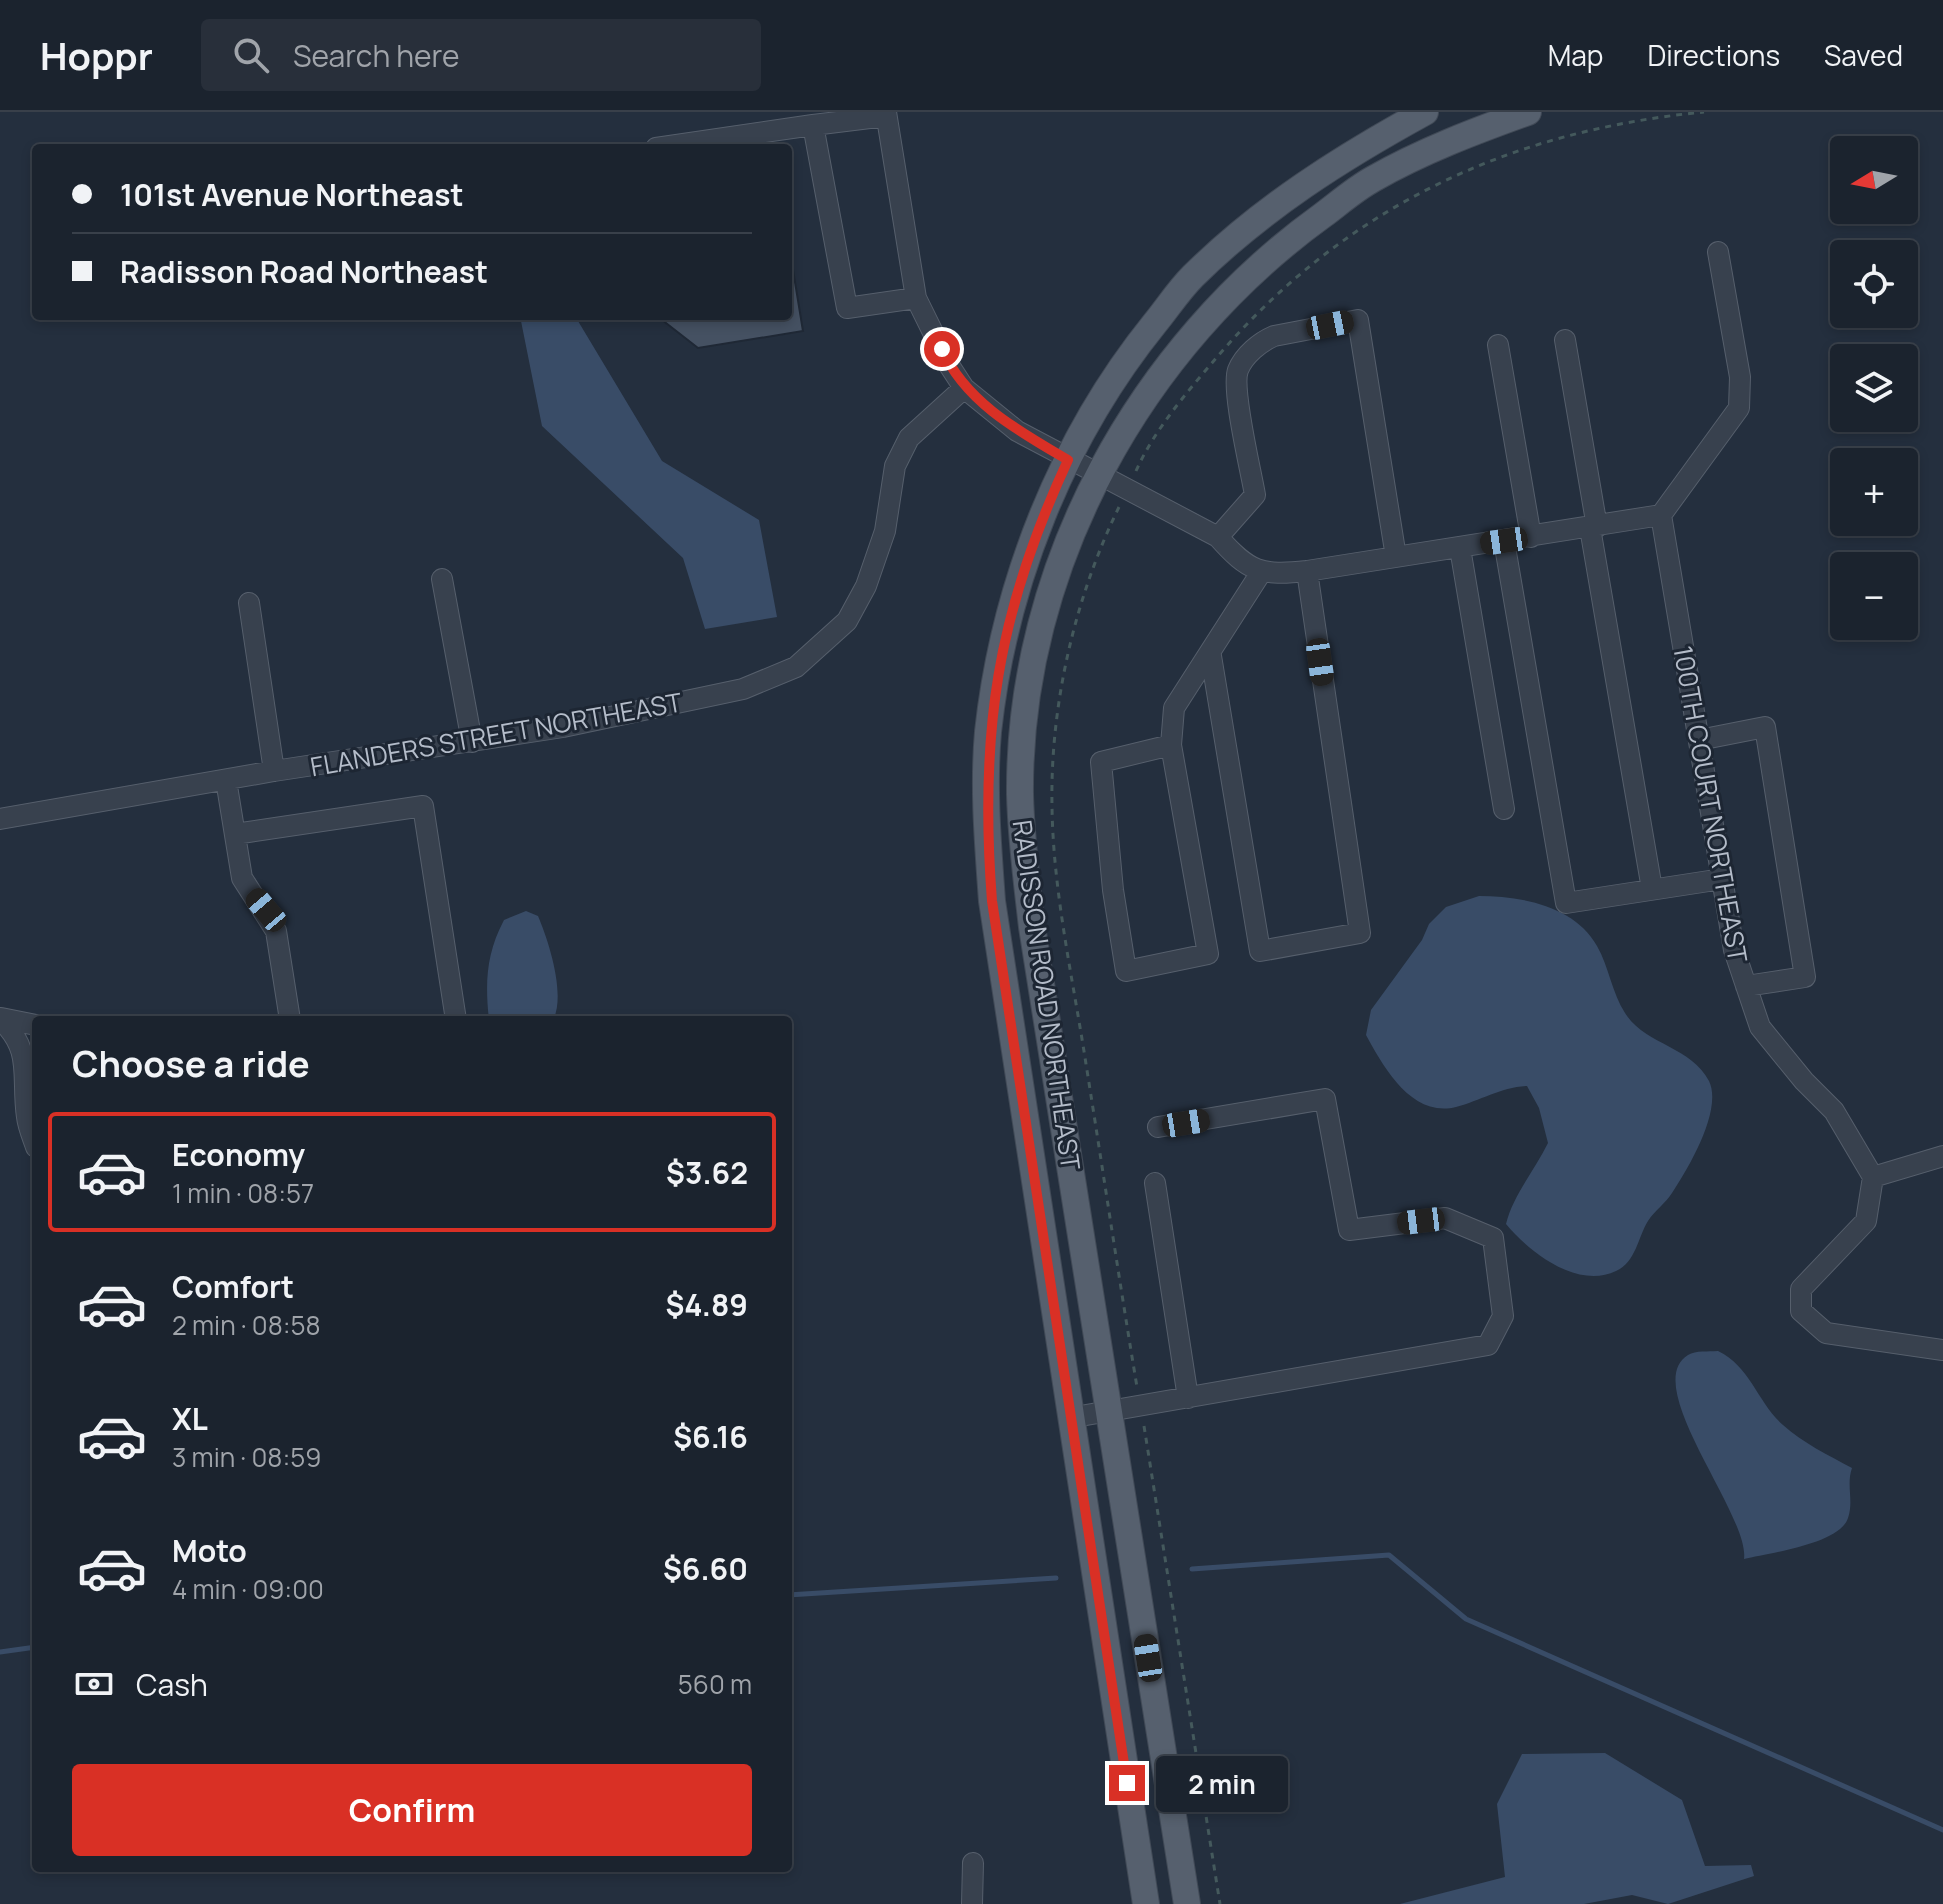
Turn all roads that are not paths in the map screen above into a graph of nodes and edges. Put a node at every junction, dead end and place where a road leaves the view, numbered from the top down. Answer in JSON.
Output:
{"nodes":[{"id":1,"x":1425,"y":112,"type":"edge"},
{"id":2,"x":1528,"y":112,"type":"edge"},
{"id":3,"x":886,"y":114,"type":"edge"},
{"id":4,"x":813,"y":125,"type":"junction"},
{"id":5,"x":683,"y":144,"type":"edge"},
{"id":6,"x":1718,"y":252,"type":"dead end"},
{"id":7,"x":916,"y":298,"type":"junction"},
{"id":8,"x":1565,"y":340,"type":"dead end"},
{"id":9,"x":1498,"y":345,"type":"dead end"},
{"id":10,"x":964,"y":388,"type":"junction"},
{"id":11,"x":1068,"y":460,"type":"junction"},
{"id":12,"x":1100,"y":475,"type":"junction"},
{"id":13,"x":1661,"y":515,"type":"junction"},
{"id":14,"x":1594,"y":527,"type":"junction"},
{"id":15,"x":1218,"y":537,"type":"junction"},
{"id":16,"x":1531,"y":537,"type":"junction"},
{"id":17,"x":1504,"y":541,"type":"junction"},
{"id":18,"x":1460,"y":548,"type":"junction"},
{"id":19,"x":1396,"y":557,"type":"junction"},
{"id":20,"x":1307,"y":571,"type":"junction"},
{"id":21,"x":1260,"y":574,"type":"junction"},
{"id":22,"x":442,"y":579,"type":"dead end"},
{"id":23,"x":249,"y":603,"type":"dead end"},
{"id":24,"x":1211,"y":656,"type":"junction"},
{"id":25,"x":1699,"y":740,"type":"junction"},
{"id":26,"x":472,"y":742,"type":"junction"},
{"id":27,"x":1171,"y":745,"type":"junction"},
{"id":28,"x":274,"y":771,"type":"junction"},
{"id":29,"x":226,"y":780,"type":"junction"},
{"id":30,"x":1504,"y":809,"type":"dead end"},
{"id":31,"x":0,"y":819,"type":"edge"},
{"id":32,"x":235,"y":834,"type":"junction"},
{"id":33,"x":1722,"y":879,"type":"junction"},
{"id":34,"x":1652,"y":889,"type":"junction"},
{"id":35,"x":1746,"y":986,"type":"junction"},
{"id":36,"x":289,"y":1016,"type":"edge"},
{"id":37,"x":455,"y":1016,"type":"edge"},
{"id":38,"x":0,"y":1018,"type":"edge"},
{"id":39,"x":32,"y":1024,"type":"edge"},
{"id":40,"x":1158,"y":1127,"type":"dead end"},
{"id":41,"x":32,"y":1135,"type":"edge"},
{"id":42,"x":1943,"y":1156,"type":"edge"},
{"id":43,"x":1873,"y":1177,"type":"junction"},
{"id":44,"x":1155,"y":1183,"type":"dead end"},
{"id":45,"x":1943,"y":1350,"type":"edge"},
{"id":46,"x":1188,"y":1398,"type":"junction"},
{"id":47,"x":1109,"y":1412,"type":"junction"},
{"id":48,"x":1069,"y":1418,"type":"junction"},
{"id":49,"x":973,"y":1863,"type":"dead end"},
{"id":50,"x":972,"y":1904,"type":"edge"},
{"id":51,"x":1146,"y":1904,"type":"edge"},
{"id":52,"x":1187,"y":1904,"type":"edge"}],
"edges":[{"from":1,"to":11,"type":"main road","name":"RADISSON ROAD NORTHEAST"},
{"from":2,"to":12,"type":"main road","name":"RADISSON ROAD NORTHEAST"},
{"from":3,"to":4,"type":"street"},
{"from":3,"to":7,"type":"street"},
{"from":4,"to":5,"type":"street"},
{"from":4,"to":7,"type":"street"},
{"from":6,"to":13,"type":"street"},
{"from":7,"to":10,"type":"street"},
{"from":8,"to":14,"type":"street"},
{"from":9,"to":16,"type":"street"},
{"from":10,"to":11,"type":"street"},
{"from":10,"to":26,"type":"street","name":"FLANDERS STREET NORTHEAST"},
{"from":11,"to":12,"type":"street"},
{"from":11,"to":48,"type":"main road","name":"RADISSON ROAD NORTHEAST"},
{"from":12,"to":15,"type":"street"},
{"from":12,"to":47,"type":"main road","name":"RADISSON ROAD NORTHEAST"},
{"from":13,"to":14,"type":"street"},
{"from":13,"to":25,"type":"street","name":"100TH COURT NORTHEAST"},
{"from":14,"to":16,"type":"street"},
{"from":14,"to":34,"type":"street"},
{"from":15,"to":19,"type":"street"},
{"from":15,"to":21,"type":"street"},
{"from":16,"to":17,"type":"street"},
{"from":17,"to":18,"type":"street"},
{"from":17,"to":34,"type":"street"},
{"from":18,"to":19,"type":"street"},
{"from":18,"to":30,"type":"street"},
{"from":19,"to":20,"type":"street"},
{"from":20,"to":21,"type":"street"},
{"from":20,"to":24,"type":"street"},
{"from":21,"to":24,"type":"street"},
{"from":22,"to":26,"type":"street"},
{"from":23,"to":28,"type":"street"},
{"from":24,"to":27,"type":"street"},
{"from":25,"to":33,"type":"street","name":"100TH COURT NORTHEAST"},
{"from":25,"to":35,"type":"street"},
{"from":26,"to":28,"type":"street","name":"FLANDERS STREET NORTHEAST"},
{"from":27,"to":27,"type":"street"},
{"from":28,"to":29,"type":"street","name":"FLANDERS STREET NORTHEAST"},
{"from":29,"to":31,"type":"street","name":"FLANDERS STREET NORTHEAST"},
{"from":29,"to":32,"type":"street"},
{"from":32,"to":36,"type":"street"},
{"from":32,"to":37,"type":"street"},
{"from":33,"to":34,"type":"street"},
{"from":33,"to":35,"type":"street","name":"100TH COURT NORTHEAST"},
{"from":35,"to":43,"type":"street","name":"100TH COURT NORTHEAST"},
{"from":38,"to":39,"type":"street"},
{"from":38,"to":41,"type":"street"},
{"from":40,"to":46,"type":"street"},
{"from":42,"to":43,"type":"street"},
{"from":43,"to":45,"type":"street"},
{"from":44,"to":46,"type":"street"},
{"from":46,"to":47,"type":"street"},
{"from":47,"to":48,"type":"street"},
{"from":47,"to":52,"type":"main road","name":"RADISSON ROAD NORTHEAST"},
{"from":48,"to":51,"type":"main road","name":"RADISSON ROAD NORTHEAST"},
{"from":49,"to":50,"type":"street"}]}
